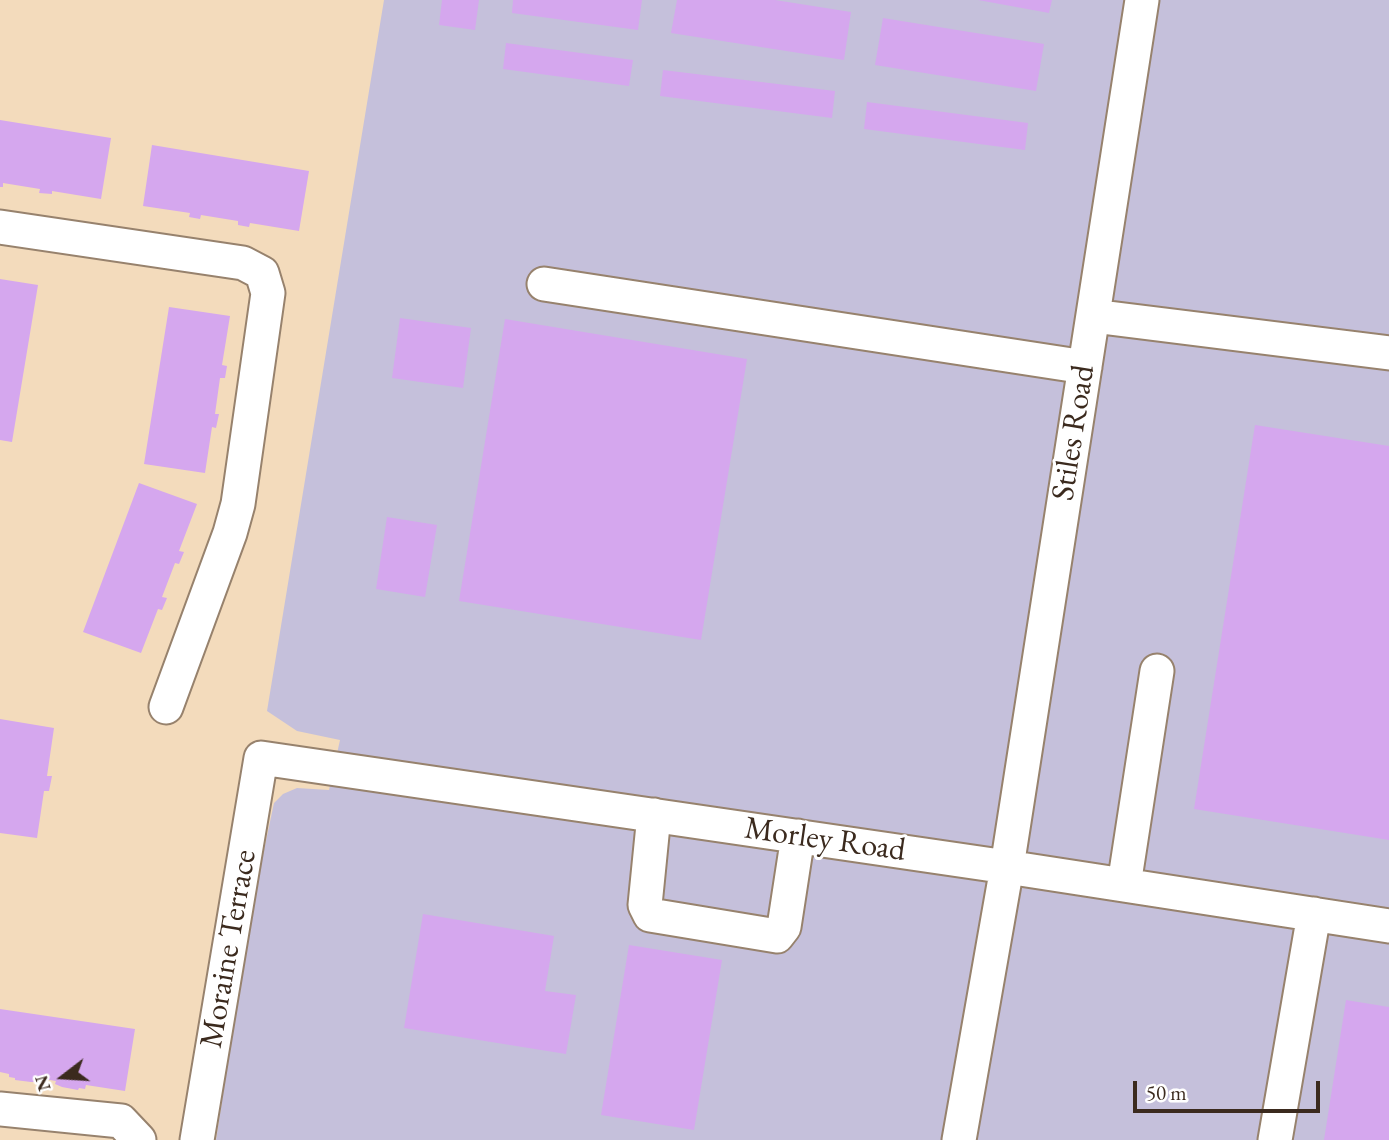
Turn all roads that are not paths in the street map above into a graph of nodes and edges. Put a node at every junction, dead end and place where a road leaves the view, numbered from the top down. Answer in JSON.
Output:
{"nodes":[{"id":1,"x":1142,"y":0,"type":"edge"},
{"id":2,"x":0,"y":227,"type":"edge"},
{"id":3,"x":544,"y":284,"type":"dead end"},
{"id":4,"x":1093,"y":316,"type":"junction"},
{"id":5,"x":1389,"y":353,"type":"edge"},
{"id":6,"x":1085,"y":367,"type":"junction"},
{"id":7,"x":1157,"y":671,"type":"dead end"},
{"id":8,"x":166,"y":707,"type":"dead end"},
{"id":9,"x":261,"y":758,"type":"joint"},
{"id":10,"x":654,"y":815,"type":"junction"},
{"id":11,"x":798,"y":836,"type":"junction"},
{"id":12,"x":1007,"y":867,"type":"junction"},
{"id":13,"x":1124,"y":885,"type":"junction"},
{"id":14,"x":1314,"y":914,"type":"junction"},
{"id":15,"x":1389,"y":926,"type":"edge"},
{"id":16,"x":0,"y":1109,"type":"edge"},
{"id":17,"x":139,"y":1140,"type":"edge"},
{"id":18,"x":197,"y":1140,"type":"edge"},
{"id":19,"x":959,"y":1140,"type":"edge"},
{"id":20,"x":1275,"y":1140,"type":"edge"}],
"edges":[{"from":1,"to":4,"type":"street","name":"Stiles Road"},
{"from":2,"to":8,"type":"street"},
{"from":3,"to":6,"type":"street"},
{"from":4,"to":5,"type":"street"},
{"from":4,"to":6,"type":"street","name":"Stiles Road"},
{"from":6,"to":12,"type":"street","name":"Stiles Road"},
{"from":7,"to":13,"type":"street"},
{"from":9,"to":10,"type":"street","name":"Morley Road"},
{"from":9,"to":18,"type":"street","name":"Moraine Terrace"},
{"from":10,"to":11,"type":"street","name":"Morley Road"},
{"from":10,"to":11,"type":"street"},
{"from":11,"to":12,"type":"street","name":"Morley Road"},
{"from":12,"to":13,"type":"street","name":"Morley Road"},
{"from":12,"to":19,"type":"street","name":"Stiles Road"},
{"from":13,"to":14,"type":"street","name":"Morley Road"},
{"from":14,"to":15,"type":"street","name":"Morley Road"},
{"from":14,"to":20,"type":"street"},
{"from":16,"to":17,"type":"street"}]}
